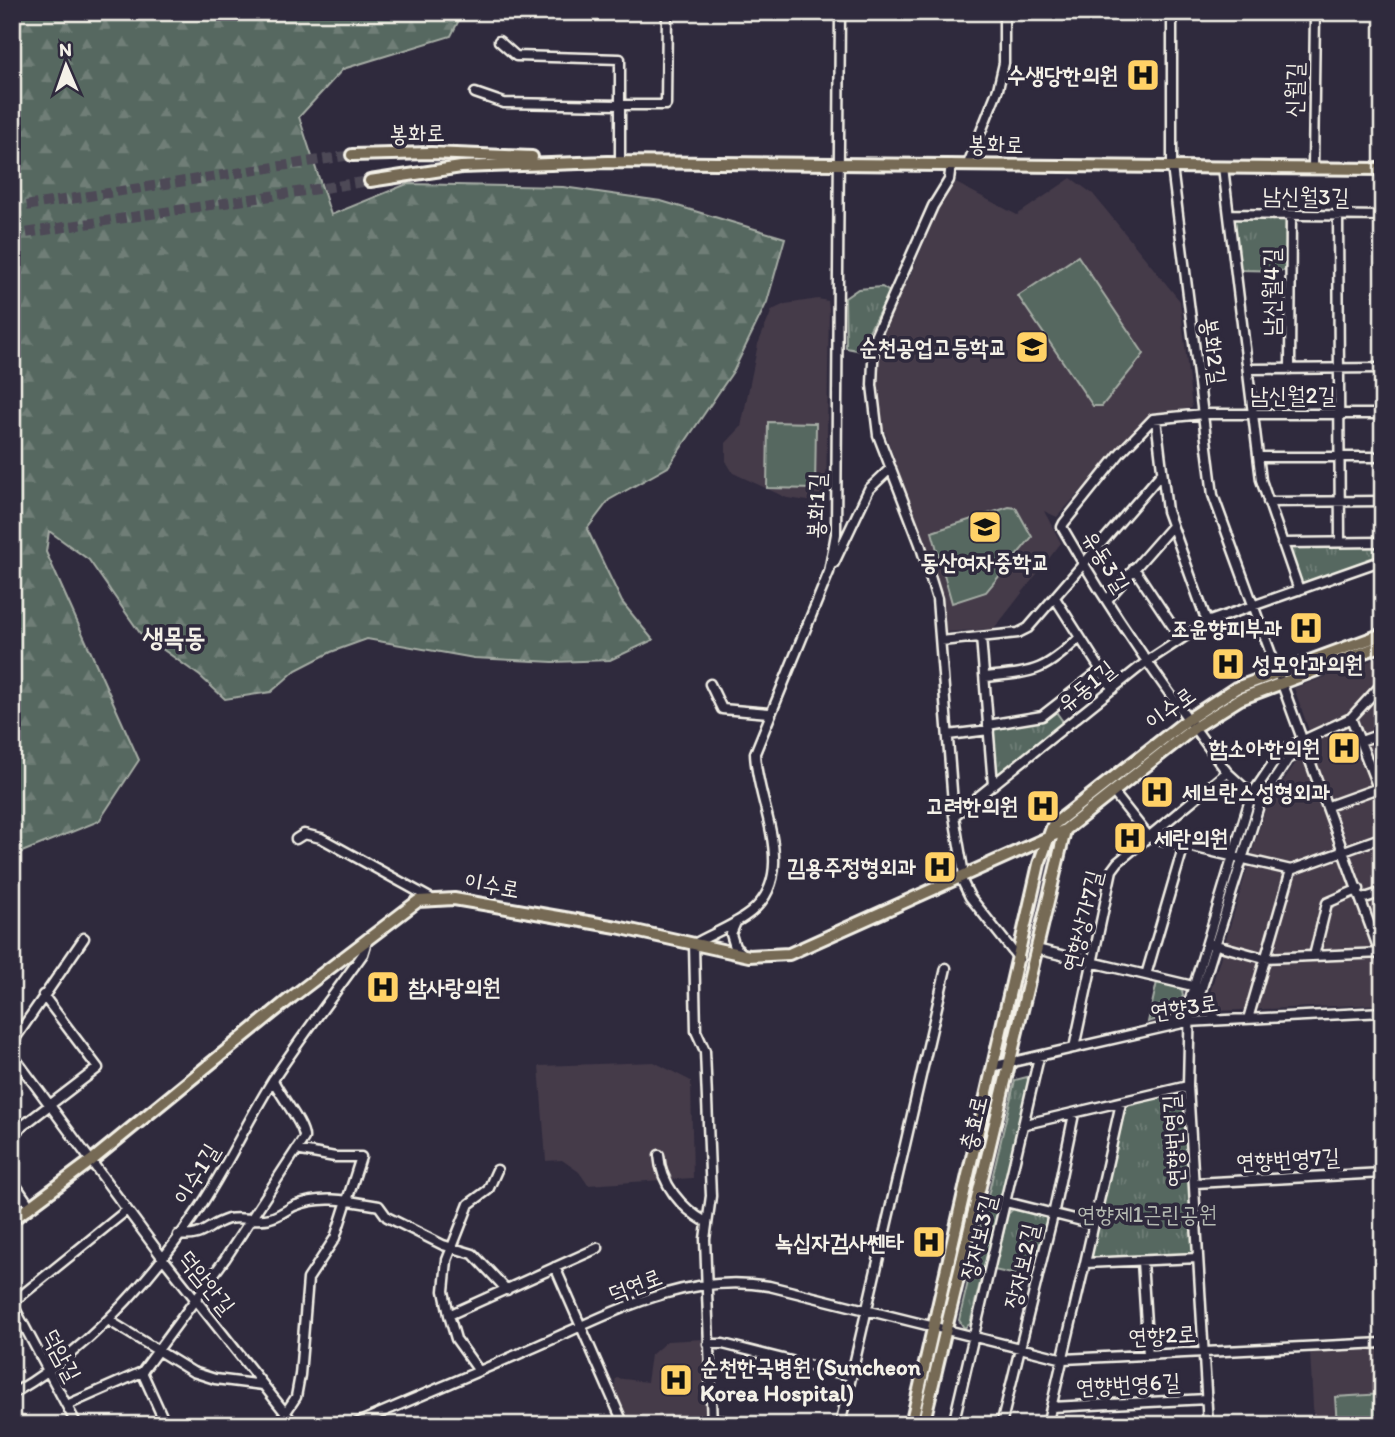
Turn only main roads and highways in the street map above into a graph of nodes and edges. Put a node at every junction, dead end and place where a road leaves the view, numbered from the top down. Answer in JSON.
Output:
{"nodes":[{"id":1,"x":352,"y":155,"type":"tunnel mouth"},
{"id":2,"x":614,"y":162,"type":"junction"},
{"id":3,"x":1383,"y":169,"type":"edge"},
{"id":4,"x":370,"y":181,"type":"tunnel mouth"},
{"id":5,"x":1383,"y":634,"type":"edge"},
{"id":6,"x":1383,"y":645,"type":"edge"},
{"id":7,"x":1190,"y":724,"type":"junction"},
{"id":8,"x":1065,"y":830,"type":"junction"},
{"id":9,"x":1046,"y":839,"type":"junction"},
{"id":10,"x":1024,"y":849,"type":"junction"},
{"id":11,"x":1039,"y":864,"type":"junction"},
{"id":12,"x":12,"y":1220,"type":"edge"},
{"id":13,"x":941,"y":1328,"type":"junction"},
{"id":14,"x":911,"y":1425,"type":"edge"},
{"id":15,"x":923,"y":1425,"type":"edge"}],
"edges":[{"from":1,"to":2,"type":"main road","name":"봉화로"},
{"from":2,"to":3,"type":"main road","name":"봉화로"},
{"from":2,"to":4,"type":"main road","name":"봉화로"},
{"from":5,"to":7,"type":"main road","name":"이수로"},
{"from":6,"to":7,"type":"main road","name":"이수로"},
{"from":7,"to":8,"type":"main road","name":"이수로"},
{"from":7,"to":9,"type":"main road","name":"이수로"},
{"from":8,"to":9,"type":"main road","name":"이수로"},
{"from":8,"to":13,"type":"main road","name":"충효로"},
{"from":9,"to":10,"type":"main road","name":"이수로"},
{"from":9,"to":11,"type":"main road","name":"충효로"},
{"from":10,"to":11,"type":"main road"},
{"from":10,"to":12,"type":"main road","name":"이수로"},
{"from":11,"to":13,"type":"main road","name":"충효로"},
{"from":13,"to":14,"type":"main road","name":"충효로"},
{"from":13,"to":15,"type":"main road","name":"충효로"}]}
